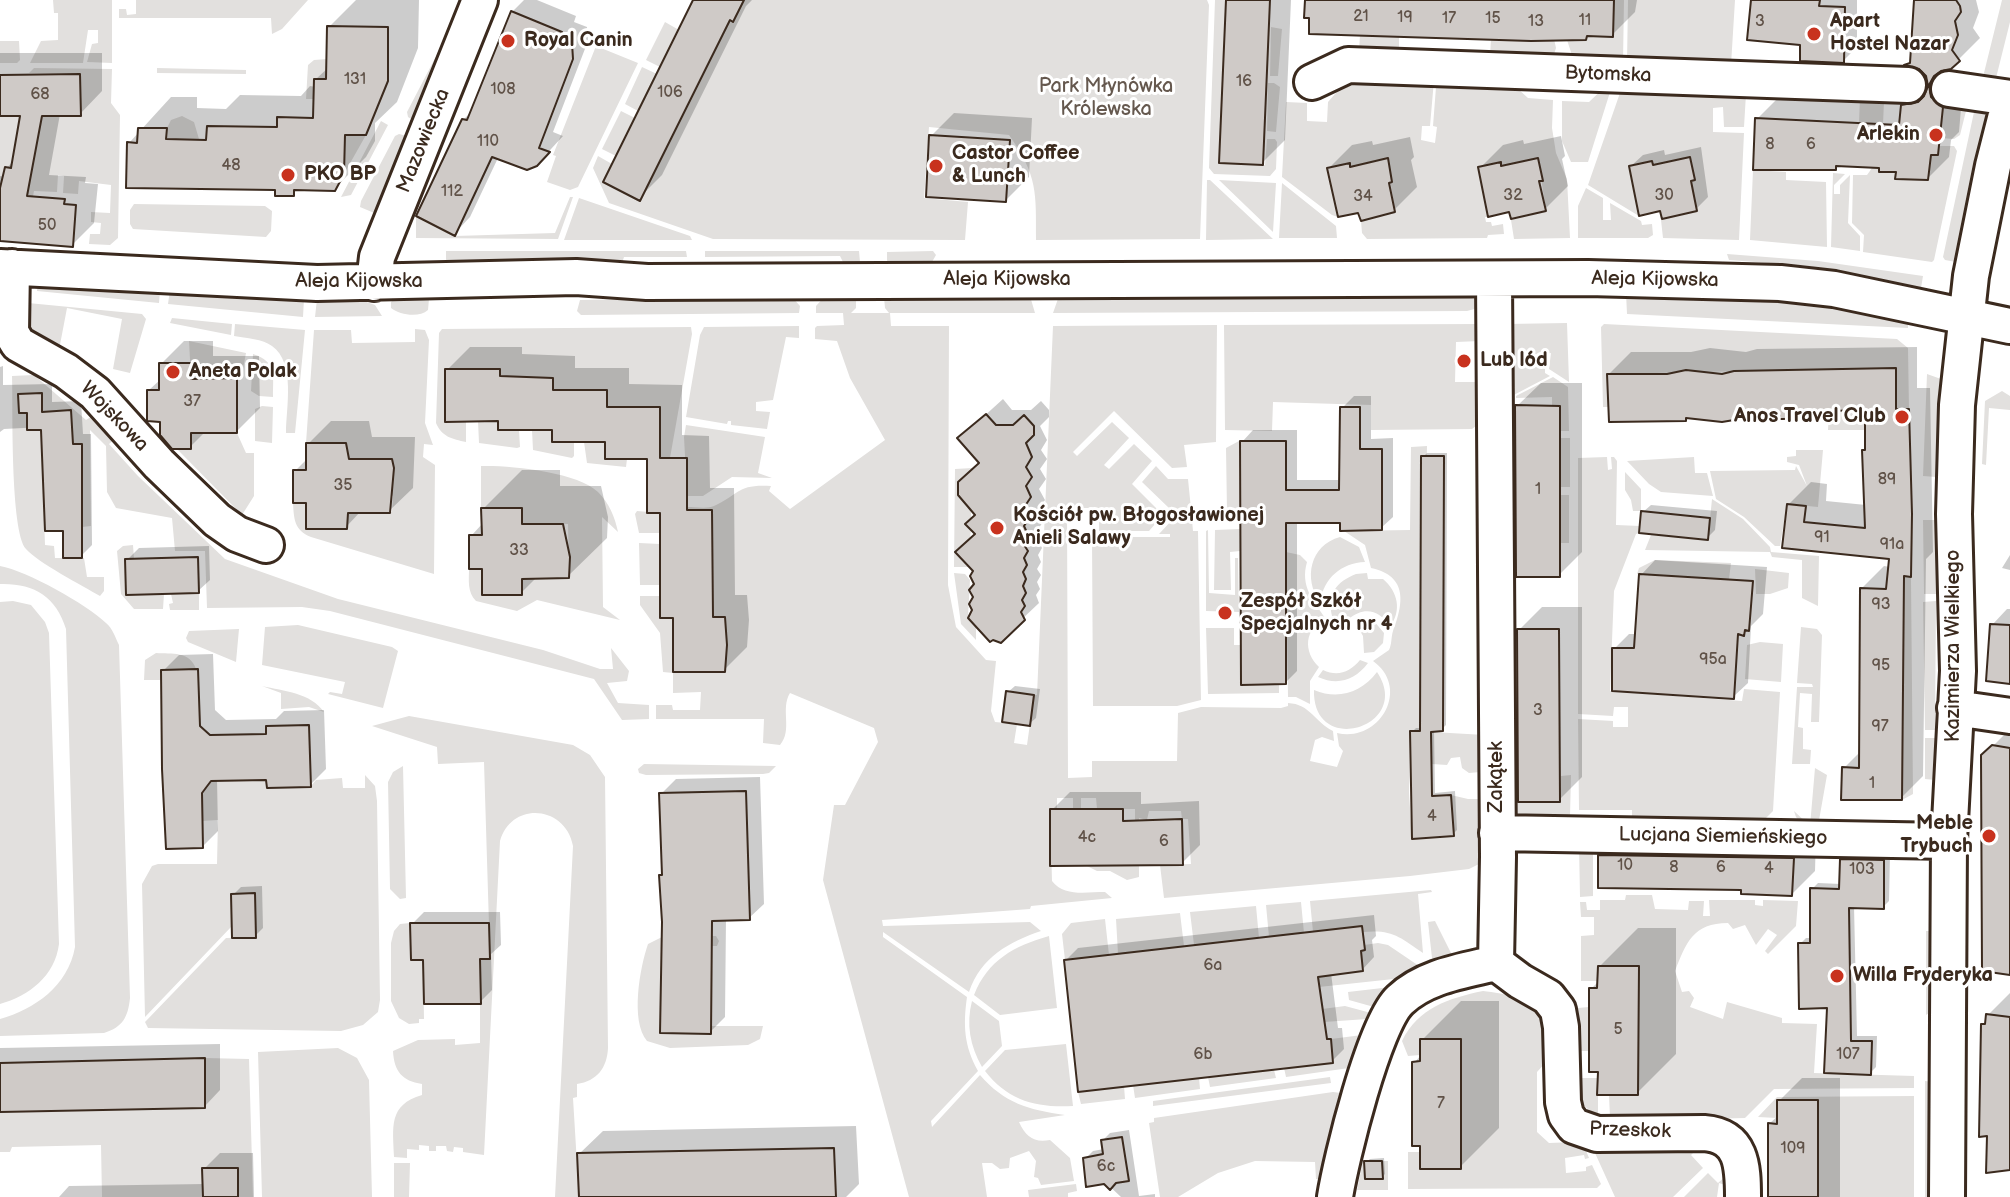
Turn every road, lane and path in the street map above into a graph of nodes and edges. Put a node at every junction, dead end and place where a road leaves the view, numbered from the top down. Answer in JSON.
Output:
{"nodes":[{"id":1,"x":480,"y":0,"type":"edge"},
{"id":2,"x":1312,"y":82,"type":"dead end"},
{"id":3,"x":1908,"y":85,"type":"dead end"},
{"id":4,"x":1949,"y":89,"type":"dead end"},
{"id":5,"x":2010,"y":99,"type":"edge"},
{"id":6,"x":6,"y":267,"type":"edge"},
{"id":7,"x":1494,"y":279,"type":"junction"},
{"id":8,"x":374,"y":283,"type":"junction"},
{"id":9,"x":1965,"y":317,"type":"junction"},
{"id":10,"x":2010,"y":326,"type":"edge"},
{"id":11,"x":266,"y":545,"type":"dead end"},
{"id":12,"x":1955,"y":708,"type":"junction"},
{"id":13,"x":2010,"y":716,"type":"edge"},
{"id":14,"x":1497,"y":833,"type":"junction"},
{"id":15,"x":1949,"y":841,"type":"junction"},
{"id":16,"x":1496,"y":963,"type":"junction"},
{"id":17,"x":1335,"y":1197,"type":"edge"},
{"id":18,"x":1743,"y":1197,"type":"edge"},
{"id":19,"x":1947,"y":1197,"type":"edge"}],
"edges":[{"from":1,"to":8,"type":"street","name":"Mazowiecka"},
{"from":2,"to":3,"type":"street","name":"Bytomska"},
{"from":4,"to":5,"type":"street"},
{"from":5,"to":9,"type":"street","name":"Kazimierza Wielkiego"},
{"from":6,"to":8,"type":"street","name":"Aleja Kijowska"},
{"from":6,"to":11,"type":"street","name":"Wojskowa"},
{"from":7,"to":8,"type":"street","name":"Aleja Kijowska"},
{"from":7,"to":9,"type":"street","name":"Aleja Kijowska"},
{"from":7,"to":14,"type":"street","name":"Zakątek"},
{"from":9,"to":10,"type":"street","name":"Aleja Kijowska"},
{"from":9,"to":12,"type":"street","name":"Kazimierza Wielkiego"},
{"from":12,"to":13,"type":"street"},
{"from":12,"to":15,"type":"street","name":"Kazimierza Wielkiego"},
{"from":14,"to":15,"type":"street","name":"Lucjana Siemieńskiego"},
{"from":14,"to":16,"type":"street","name":"Zakątek"},
{"from":15,"to":19,"type":"street","name":"Kazimierza Wielkiego"},
{"from":16,"to":17,"type":"street"},
{"from":16,"to":18,"type":"street","name":"Przeskok"}]}
